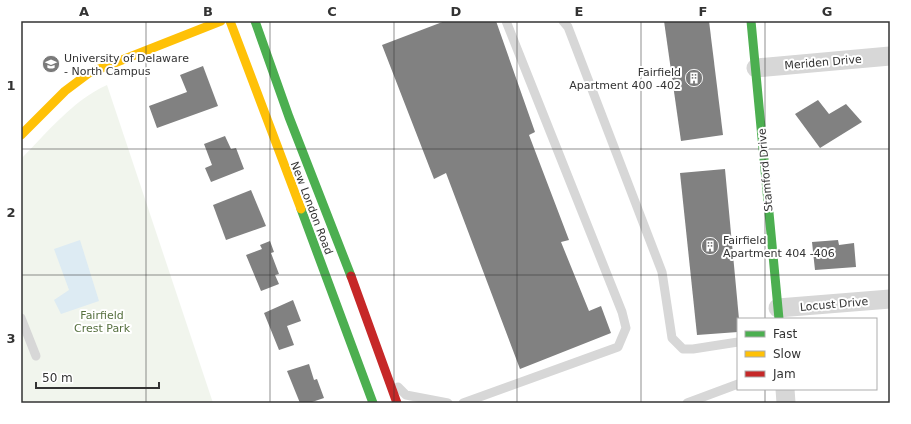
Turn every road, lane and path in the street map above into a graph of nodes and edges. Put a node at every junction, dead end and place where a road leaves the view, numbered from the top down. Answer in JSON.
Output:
{"nodes":[{"id":1,"x":221,"y":21,"type":"edge"},
{"id":2,"x":230,"y":21,"type":"edge"},
{"id":3,"x":255,"y":21,"type":"edge"},
{"id":4,"x":506,"y":21,"type":"edge"},
{"id":5,"x":563,"y":21,"type":"edge"},
{"id":6,"x":751,"y":21,"type":"edge"},
{"id":7,"x":890,"y":56,"type":"edge"},
{"id":8,"x":756,"y":68,"type":"junction"},
{"id":9,"x":21,"y":135,"type":"edge"},
{"id":10,"x":890,"y":300,"type":"edge"},
{"id":11,"x":778,"y":314,"type":"edge"},
{"id":12,"x":21,"y":318,"type":"edge"},
{"id":13,"x":737,"y":342,"type":"edge"},
{"id":14,"x":36,"y":356,"type":"dead end"},
{"id":15,"x":388,"y":378,"type":"junction"},
{"id":16,"x":737,"y":384,"type":"edge"},
{"id":17,"x":785,"y":390,"type":"edge"},
{"id":18,"x":373,"y":403,"type":"edge"},
{"id":19,"x":397,"y":403,"type":"edge"},
{"id":20,"x":448,"y":403,"type":"edge"},
{"id":21,"x":463,"y":403,"type":"edge"},
{"id":22,"x":687,"y":403,"type":"edge"},
{"id":23,"x":786,"y":403,"type":"edge"}],
"edges":[{"from":1,"to":9,"type":"main road"},
{"from":2,"to":18,"type":"main road","name":"New London Road"},
{"from":3,"to":15,"type":"main road","name":"New London Road"},
{"from":4,"to":21,"type":"lane"},
{"from":5,"to":13,"type":"lane"},
{"from":6,"to":8,"type":"main road","name":"Stamford Drive"},
{"from":7,"to":8,"type":"street","name":"Meriden Drive"},
{"from":8,"to":11,"type":"main road","name":"Stamford Drive"},
{"from":10,"to":11,"type":"street","name":"Locust Drive"},
{"from":12,"to":14,"type":"lane"},
{"from":15,"to":19,"type":"main road","name":"New London Road"},
{"from":15,"to":20,"type":"lane"},
{"from":16,"to":22,"type":"lane"},
{"from":17,"to":23,"type":"street"}]}
